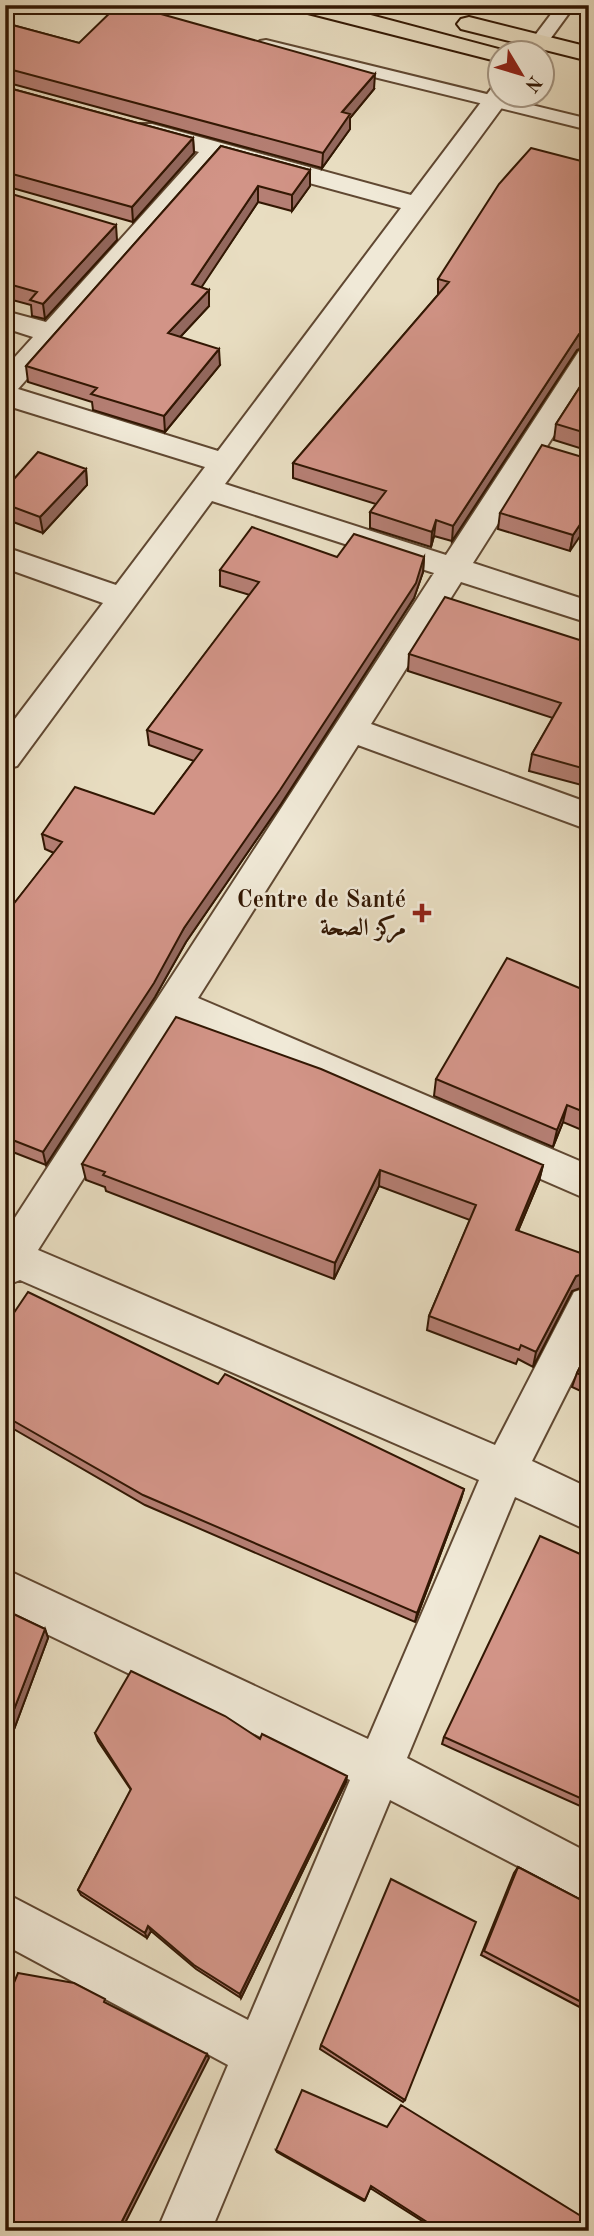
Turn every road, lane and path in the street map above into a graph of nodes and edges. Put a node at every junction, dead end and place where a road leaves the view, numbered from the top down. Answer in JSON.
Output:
{"nodes":[{"id":1,"x":107,"y":5,"type":"edge"},
{"id":2,"x":304,"y":5,"type":"edge"},
{"id":3,"x":395,"y":5,"type":"edge"},
{"id":4,"x":567,"y":5,"type":"edge"},
{"id":5,"x":174,"y":22,"type":"edge"},
{"id":6,"x":493,"y":38,"type":"edge"},
{"id":7,"x":546,"y":38,"type":"edge"},
{"id":8,"x":254,"y":42,"type":"edge"},
{"id":9,"x":486,"y":52,"type":"edge"},
{"id":10,"x":556,"y":53,"type":"edge"},
{"id":11,"x":589,"y":54,"type":"edge"},
{"id":12,"x":556,"y":62,"type":"edge"},
{"id":13,"x":589,"y":77,"type":"edge"},
{"id":14,"x":486,"y":95,"type":"edge"},
{"id":15,"x":489,"y":108,"type":"edge"},
{"id":16,"x":533,"y":108,"type":"edge"},
{"id":17,"x":124,"y":124,"type":"edge"},
{"id":18,"x":589,"y":125,"type":"edge"},
{"id":19,"x":215,"y":150,"type":"junction"},
{"id":20,"x":414,"y":205,"type":"junction"},
{"id":21,"x":112,"y":228,"type":"edge"},
{"id":22,"x":138,"y":235,"type":"junction"},
{"id":23,"x":5,"y":319,"type":"edge"},
{"id":24,"x":51,"y":333,"type":"junction"},
{"id":25,"x":588,"y":358,"type":"edge"},
{"id":26,"x":5,"y":386,"type":"edge"},
{"id":27,"x":5,"y":395,"type":"edge"},
{"id":28,"x":216,"y":476,"type":"junction"},
{"id":29,"x":5,"y":557,"type":"edge"},
{"id":30,"x":453,"y":568,"type":"junction"},
{"id":31,"x":123,"y":599,"type":"junction"},
{"id":32,"x":589,"y":612,"type":"edge"},
{"id":33,"x":351,"y":729,"type":"junction"},
{"id":34,"x":5,"y":757,"type":"edge"},
{"id":35,"x":589,"y":817,"type":"edge"},
{"id":36,"x":175,"y":1004,"type":"junction"},
{"id":37,"x":589,"y":1183,"type":"edge"},
{"id":38,"x":7,"y":1261,"type":"edge"},
{"id":39,"x":589,"y":1305,"type":"edge"},
{"id":40,"x":505,"y":1470,"type":"junction"},
{"id":41,"x":589,"y":1510,"type":"edge"},
{"id":42,"x":5,"y":1591,"type":"edge"},
{"id":43,"x":379,"y":1769,"type":"junction"},
{"id":44,"x":589,"y":1879,"type":"edge"},
{"id":45,"x":5,"y":1919,"type":"edge"},
{"id":46,"x":258,"y":2053,"type":"junction"},
{"id":47,"x":194,"y":2227,"type":"edge"}],
"edges":[{"from":1,"to":5,"type":"lane"},
{"from":2,"to":9,"type":"highway"},
{"from":3,"to":6,"type":"highway"},
{"from":4,"to":7,"type":"lane"},
{"from":8,"to":14,"type":"lane"},
{"from":10,"to":11,"type":"highway"},
{"from":12,"to":13,"type":"highway"},
{"from":15,"to":20,"type":"street"},
{"from":16,"to":18,"type":"lane"},
{"from":17,"to":19,"type":"street"},
{"from":19,"to":20,"type":"street"},
{"from":19,"to":22,"type":"street"},
{"from":20,"to":28,"type":"street"},
{"from":21,"to":22,"type":"street"},
{"from":22,"to":24,"type":"street"},
{"from":23,"to":24,"type":"street"},
{"from":24,"to":26,"type":"street"},
{"from":25,"to":30,"type":"street"},
{"from":27,"to":28,"type":"street"},
{"from":28,"to":30,"type":"street"},
{"from":28,"to":31,"type":"street"},
{"from":29,"to":31,"type":"street"},
{"from":30,"to":32,"type":"street"},
{"from":30,"to":33,"type":"street"},
{"from":31,"to":34,"type":"street"},
{"from":33,"to":35,"type":"street"},
{"from":33,"to":36,"type":"street"},
{"from":36,"to":37,"type":"street"},
{"from":36,"to":38,"type":"street"},
{"from":38,"to":40,"type":"street"},
{"from":39,"to":40,"type":"street"},
{"from":40,"to":41,"type":"street"},
{"from":40,"to":43,"type":"street"},
{"from":42,"to":43,"type":"street"},
{"from":43,"to":44,"type":"street"},
{"from":43,"to":46,"type":"street"},
{"from":45,"to":46,"type":"street"},
{"from":46,"to":47,"type":"street"}]}
